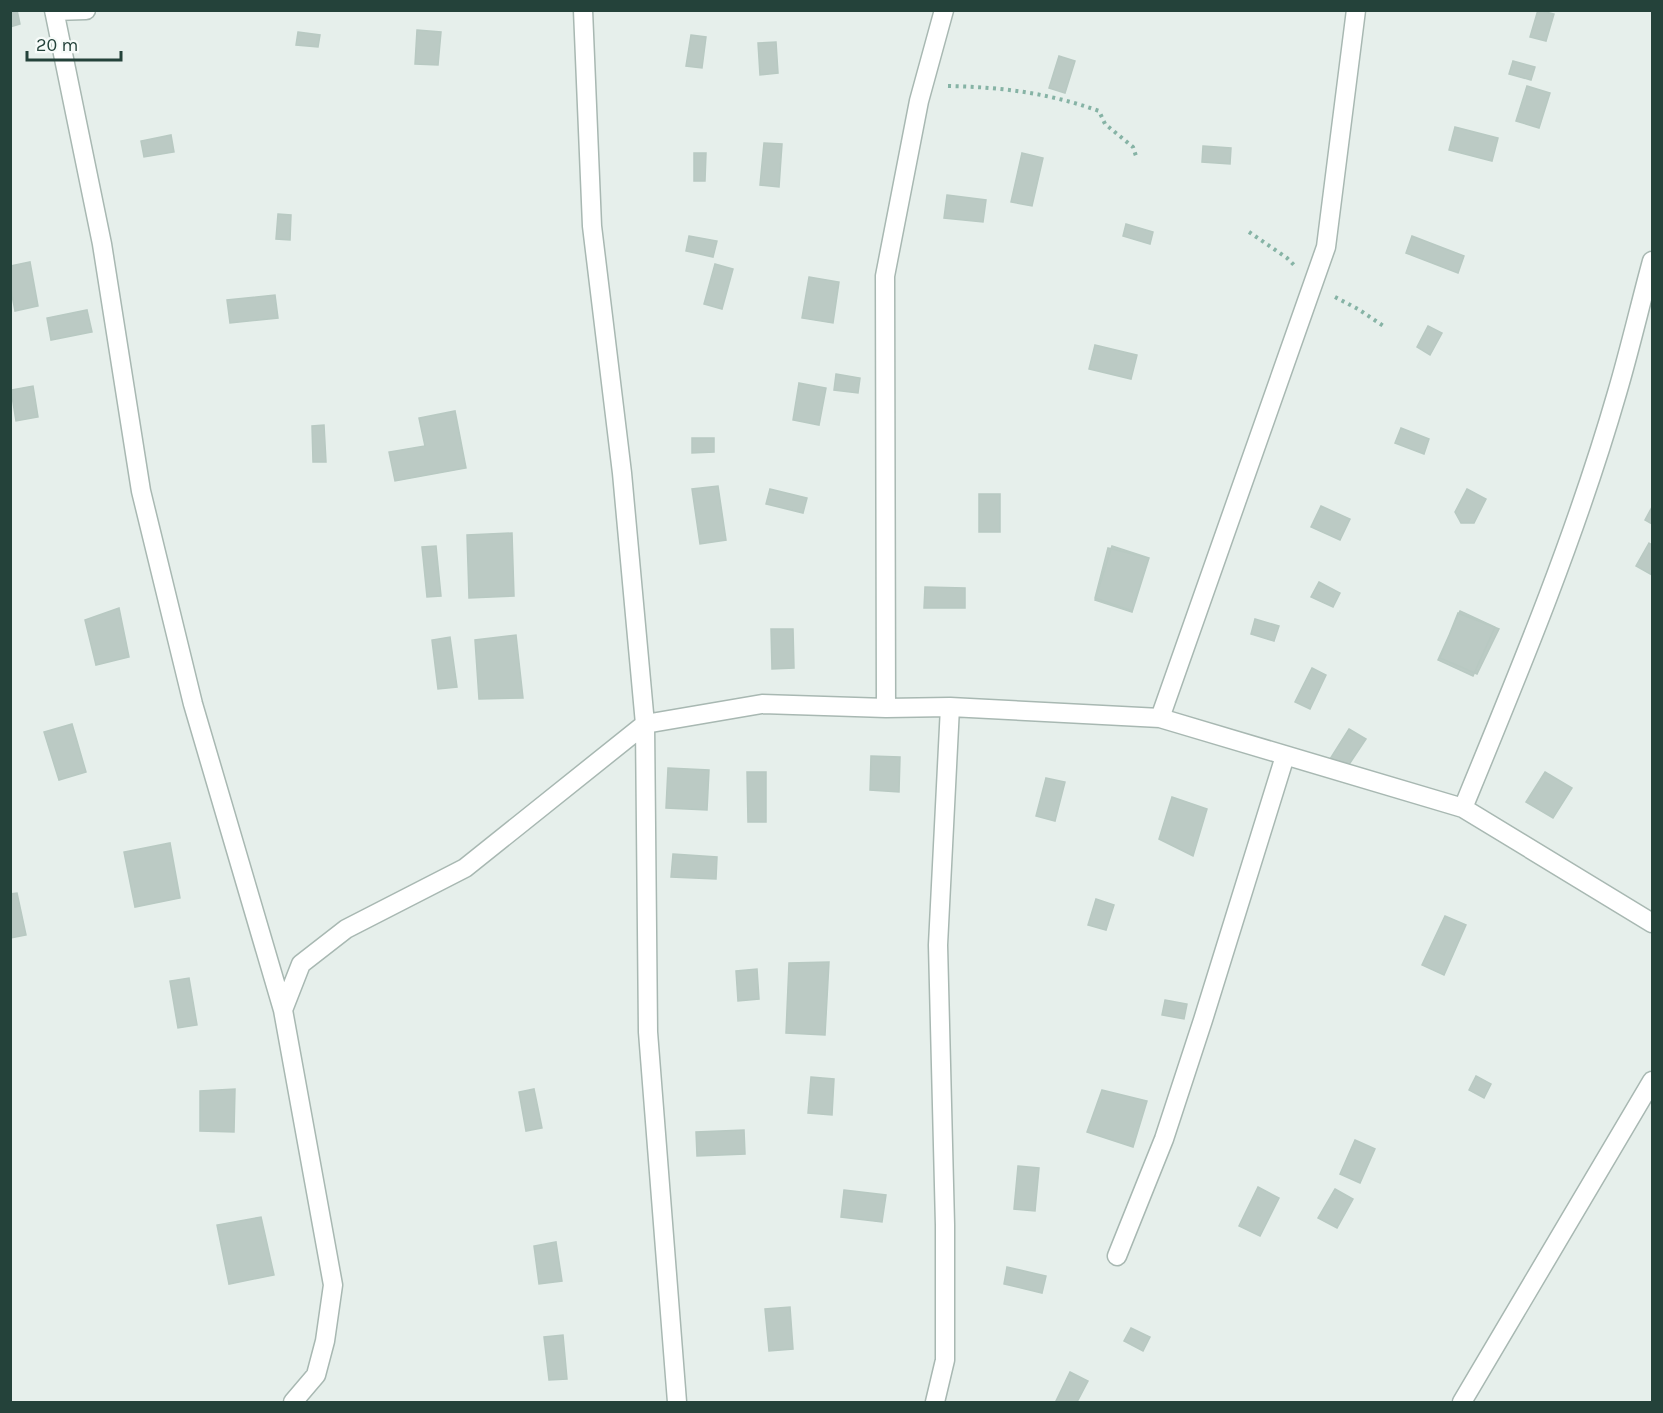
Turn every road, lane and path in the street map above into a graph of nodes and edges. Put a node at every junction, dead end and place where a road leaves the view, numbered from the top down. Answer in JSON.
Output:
{"nodes":[{"id":1,"x":87,"y":10,"type":"edge"},
{"id":2,"x":583,"y":10,"type":"edge"},
{"id":3,"x":944,"y":10,"type":"edge"},
{"id":4,"x":1356,"y":10,"type":"edge"},
{"id":5,"x":54,"y":11,"type":"edge"},
{"id":6,"x":924,"y":85,"type":"junction"},
{"id":7,"x":1137,"y":159,"type":"dead end"},
{"id":8,"x":1249,"y":232,"type":"dead end"},
{"id":9,"x":1653,"y":261,"type":"edge"},
{"id":10,"x":1312,"y":283,"type":"junction"},
{"id":11,"x":1385,"y":327,"type":"dead end"},
{"id":12,"x":950,"y":707,"type":"junction"},
{"id":13,"x":886,"y":708,"type":"junction"},
{"id":14,"x":1160,"y":718,"type":"junction"},
{"id":15,"x":645,"y":724,"type":"junction"},
{"id":16,"x":1285,"y":756,"type":"junction"},
{"id":17,"x":1463,"y":808,"type":"junction"},
{"id":18,"x":1653,"y":923,"type":"edge"},
{"id":19,"x":283,"y":1010,"type":"junction"},
{"id":20,"x":1653,"y":1081,"type":"edge"},
{"id":21,"x":1117,"y":1256,"type":"dead end"},
{"id":22,"x":293,"y":1402,"type":"edge"},
{"id":23,"x":677,"y":1402,"type":"edge"},
{"id":24,"x":935,"y":1402,"type":"edge"},
{"id":25,"x":1462,"y":1402,"type":"edge"}],
"edges":[{"from":1,"to":5,"type":"street"},
{"from":2,"to":15,"type":"street"},
{"from":3,"to":6,"type":"street"},
{"from":4,"to":10,"type":"street"},
{"from":5,"to":19,"type":"street"},
{"from":6,"to":7,"type":"path"},
{"from":6,"to":13,"type":"street"},
{"from":8,"to":10,"type":"path"},
{"from":9,"to":17,"type":"street"},
{"from":10,"to":11,"type":"path"},
{"from":10,"to":14,"type":"street"},
{"from":12,"to":13,"type":"street"},
{"from":12,"to":14,"type":"street"},
{"from":12,"to":24,"type":"street"},
{"from":13,"to":15,"type":"street"},
{"from":14,"to":16,"type":"street"},
{"from":15,"to":19,"type":"street"},
{"from":15,"to":23,"type":"street"},
{"from":16,"to":17,"type":"street"},
{"from":16,"to":21,"type":"street"},
{"from":17,"to":18,"type":"street"},
{"from":19,"to":22,"type":"street"},
{"from":20,"to":25,"type":"street"}]}
